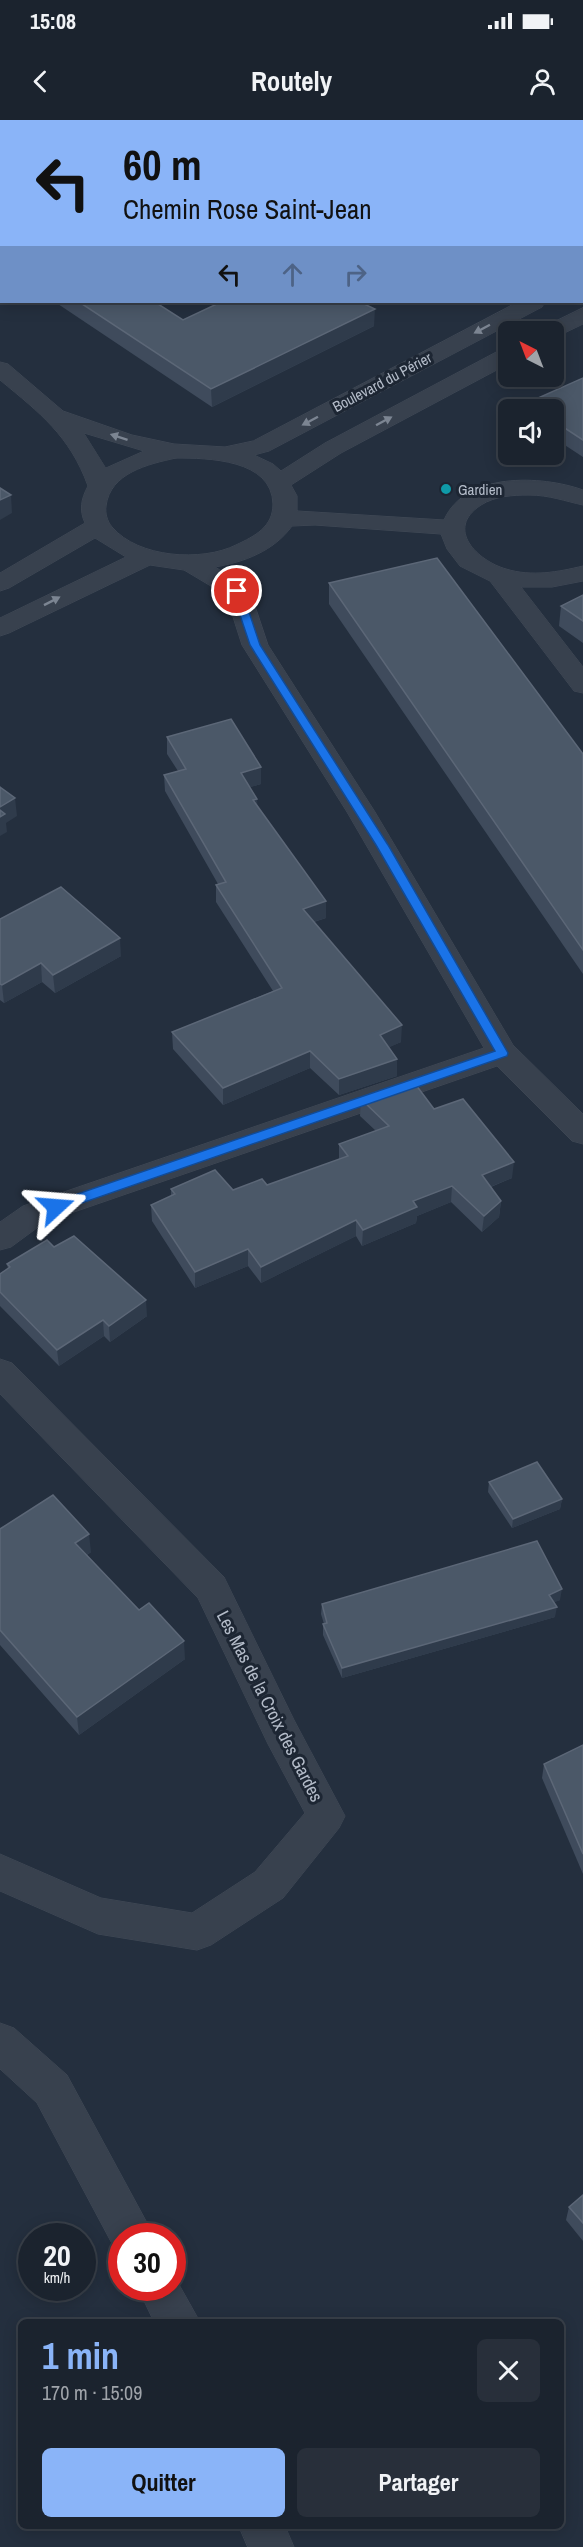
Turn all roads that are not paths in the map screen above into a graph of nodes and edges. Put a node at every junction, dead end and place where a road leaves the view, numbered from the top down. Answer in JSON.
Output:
{"nodes":[{"id":1,"x":532,"y":303,"type":"edge"},
{"id":2,"x":583,"y":315,"type":"edge"},
{"id":3,"x":564,"y":325,"type":"edge"},
{"id":4,"x":498,"y":360,"type":"edge"},
{"id":5,"x":0,"y":369,"type":"edge"},
{"id":6,"x":59,"y":417,"type":"junction"},
{"id":7,"x":176,"y":452,"type":"junction"},
{"id":8,"x":227,"y":454,"type":"junction"},
{"id":9,"x":279,"y":482,"type":"junction"},
{"id":10,"x":100,"y":486,"type":"junction"},
{"id":11,"x":583,"y":498,"type":"edge"},
{"id":12,"x":284,"y":519,"type":"junction"},
{"id":13,"x":98,"y":526,"type":"junction"},
{"id":14,"x":453,"y":528,"type":"junction"},
{"id":15,"x":248,"y":550,"type":"junction"},
{"id":16,"x":146,"y":556,"type":"junction"},
{"id":17,"x":189,"y":562,"type":"junction"},
{"id":18,"x":583,"y":573,"type":"edge"},
{"id":19,"x":499,"y":575,"type":"junction"},
{"id":20,"x":0,"y":583,"type":"edge"},
{"id":21,"x":237,"y":591,"type":"junction"},
{"id":22,"x":0,"y":628,"type":"edge"},
{"id":23,"x":583,"y":685,"type":"edge"},
{"id":24,"x":502,"y":1053,"type":"junction"},
{"id":25,"x":583,"y":1133,"type":"edge"},
{"id":26,"x":0,"y":1238,"type":"edge"},
{"id":27,"x":0,"y":1372,"type":"edge"},
{"id":28,"x":0,"y":1872,"type":"edge"},
{"id":29,"x":0,"y":2042,"type":"edge"},
{"id":30,"x":124,"y":2223,"type":"edge"},
{"id":31,"x":166,"y":2301,"type":"edge"},
{"id":32,"x":176,"y":2319,"type":"edge"},
{"id":33,"x":263,"y":2529,"type":"edge"},
{"id":34,"x":271,"y":2547,"type":"edge"}],
"edges":[{"from":1,"to":8,"type":"street","name":"Boulevard du Périer","one_way":true},
{"from":2,"to":3,"type":"street"},
{"from":9,"to":4,"type":"street","name":"Boulevard du Périer","one_way":true},
{"from":5,"to":6,"type":"street"},
{"from":7,"to":6,"type":"street","one_way":true},
{"from":6,"to":10,"type":"street"},
{"from":7,"to":8,"type":"street"},
{"from":7,"to":10,"type":"street"},
{"from":8,"to":9,"type":"street"},
{"from":9,"to":12,"type":"street"},
{"from":10,"to":13,"type":"street"},
{"from":11,"to":14,"type":"street"},
{"from":12,"to":14,"type":"street"},
{"from":12,"to":15,"type":"street"},
{"from":13,"to":16,"type":"street"},
{"from":13,"to":20,"type":"street"},
{"from":14,"to":19,"type":"street"},
{"from":15,"to":17,"type":"street"},
{"from":15,"to":21,"type":"street"},
{"from":16,"to":17,"type":"street"},
{"from":22,"to":16,"type":"street","one_way":true},
{"from":17,"to":21,"type":"street"},
{"from":18,"to":19,"type":"street"},
{"from":19,"to":23,"type":"street"},
{"from":21,"to":24,"type":"street"},
{"from":24,"to":25,"type":"street"},
{"from":24,"to":26,"type":"street"},
{"from":27,"to":28,"type":"street","name":"Les Mas de la Croix des Gardes"},
{"from":29,"to":30,"type":"street"},
{"from":31,"to":32,"type":"street"},
{"from":33,"to":34,"type":"street"}]}
